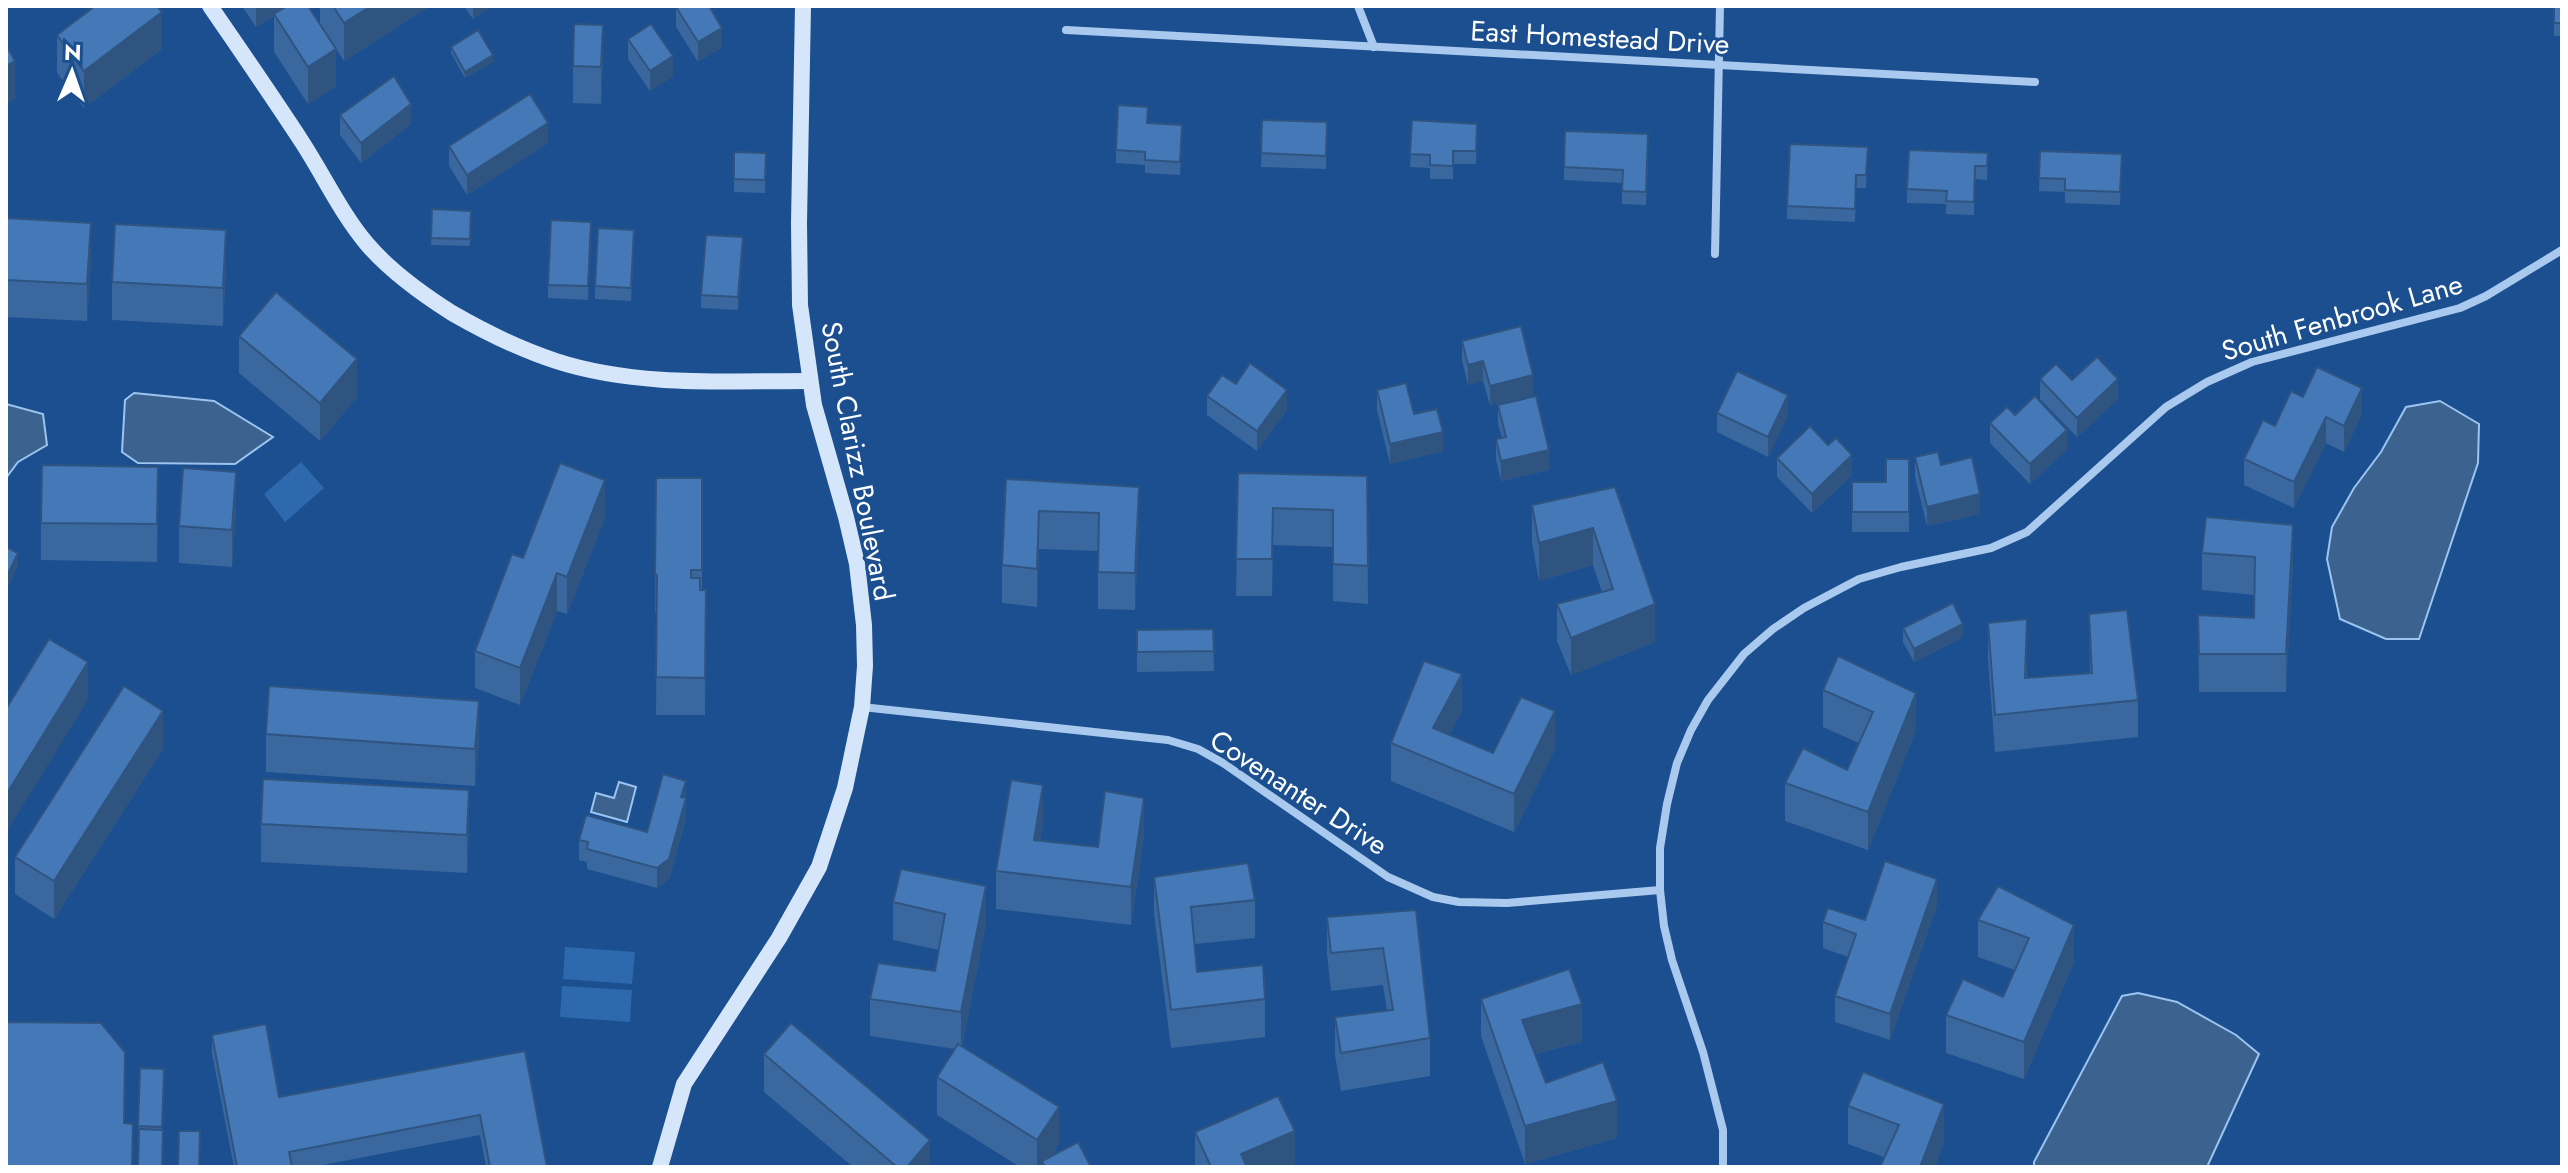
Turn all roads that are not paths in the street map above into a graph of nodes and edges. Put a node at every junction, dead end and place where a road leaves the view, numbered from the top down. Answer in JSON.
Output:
{"nodes":[{"id":1,"x":210,"y":6,"type":"edge"},
{"id":2,"x":803,"y":6,"type":"edge"},
{"id":3,"x":1358,"y":6,"type":"edge"},
{"id":4,"x":1720,"y":6,"type":"edge"},
{"id":5,"x":1066,"y":30,"type":"dead end"},
{"id":6,"x":1374,"y":47,"type":"junction"},
{"id":7,"x":1719,"y":66,"type":"junction"},
{"id":8,"x":2035,"y":82,"type":"dead end"},
{"id":9,"x":2562,"y":250,"type":"edge"},
{"id":10,"x":1715,"y":254,"type":"dead end"},
{"id":11,"x":809,"y":381,"type":"junction"},
{"id":12,"x":862,"y":707,"type":"junction"},
{"id":13,"x":1660,"y":890,"type":"junction"},
{"id":14,"x":660,"y":1167,"type":"edge"},
{"id":15,"x":1723,"y":1167,"type":"edge"}],
"edges":[{"from":1,"to":11,"type":"street"},
{"from":2,"to":11,"type":"street","name":"South Clarizz Boulevard"},
{"from":3,"to":6,"type":"street"},
{"from":4,"to":7,"type":"street"},
{"from":5,"to":6,"type":"street","name":"East Homestead Drive"},
{"from":6,"to":7,"type":"street","name":"East Homestead Drive"},
{"from":7,"to":8,"type":"street","name":"East Homestead Drive"},
{"from":7,"to":10,"type":"street"},
{"from":9,"to":13,"type":"street","name":"South Fenbrook Lane"},
{"from":11,"to":12,"type":"street","name":"South Clarizz Boulevard"},
{"from":12,"to":13,"type":"street","name":"Covenanter Drive"},
{"from":12,"to":14,"type":"street","name":"South Clarizz Boulevard"},
{"from":13,"to":15,"type":"street","name":"South Fenbrook Lane"}]}
